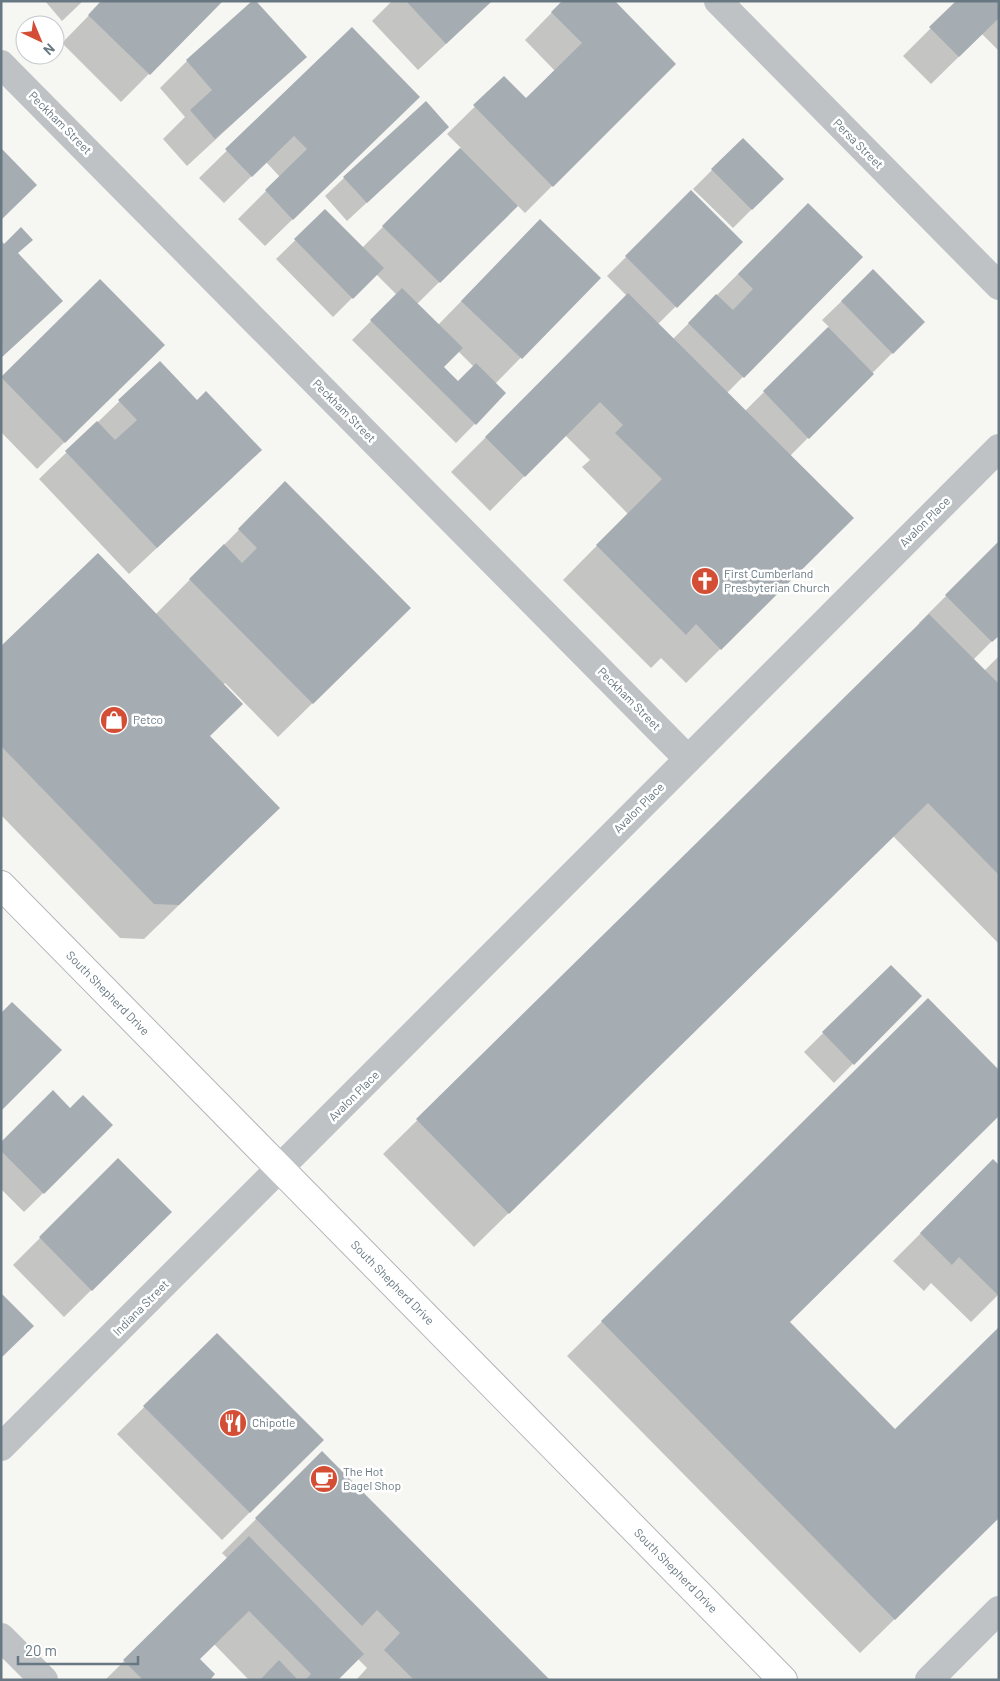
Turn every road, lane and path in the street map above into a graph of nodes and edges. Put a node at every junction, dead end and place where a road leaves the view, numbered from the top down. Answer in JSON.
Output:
{"nodes":[{"id":1,"x":718,"y":1,"type":"edge"},
{"id":2,"x":1,"y":64,"type":"edge"},
{"id":3,"x":999,"y":286,"type":"edge"},
{"id":4,"x":999,"y":448,"type":"edge"},
{"id":5,"x":688,"y":758,"type":"junction"},
{"id":6,"x":1,"y":885,"type":"edge"},
{"id":7,"x":281,"y":1170,"type":"junction"},
{"id":8,"x":1,"y":1447,"type":"edge"},
{"id":9,"x":999,"y":1610,"type":"edge"},
{"id":10,"x":1,"y":1637,"type":"edge"},
{"id":11,"x":44,"y":1680,"type":"edge"},
{"id":12,"x":783,"y":1680,"type":"edge"},
{"id":13,"x":929,"y":1680,"type":"edge"}],
"edges":[{"from":1,"to":3,"type":"street","name":"Persa Street"},
{"from":2,"to":5,"type":"street","name":"Peckham Street"},
{"from":4,"to":5,"type":"street","name":"Avalon Place"},
{"from":5,"to":7,"type":"street","name":"Avalon Place"},
{"from":6,"to":7,"type":"main road","name":"South Shepherd Drive"},
{"from":7,"to":8,"type":"street","name":"Indiana Street"},
{"from":7,"to":12,"type":"main road","name":"South Shepherd Drive"},
{"from":9,"to":13,"type":"street"},
{"from":10,"to":11,"type":"street"}]}
